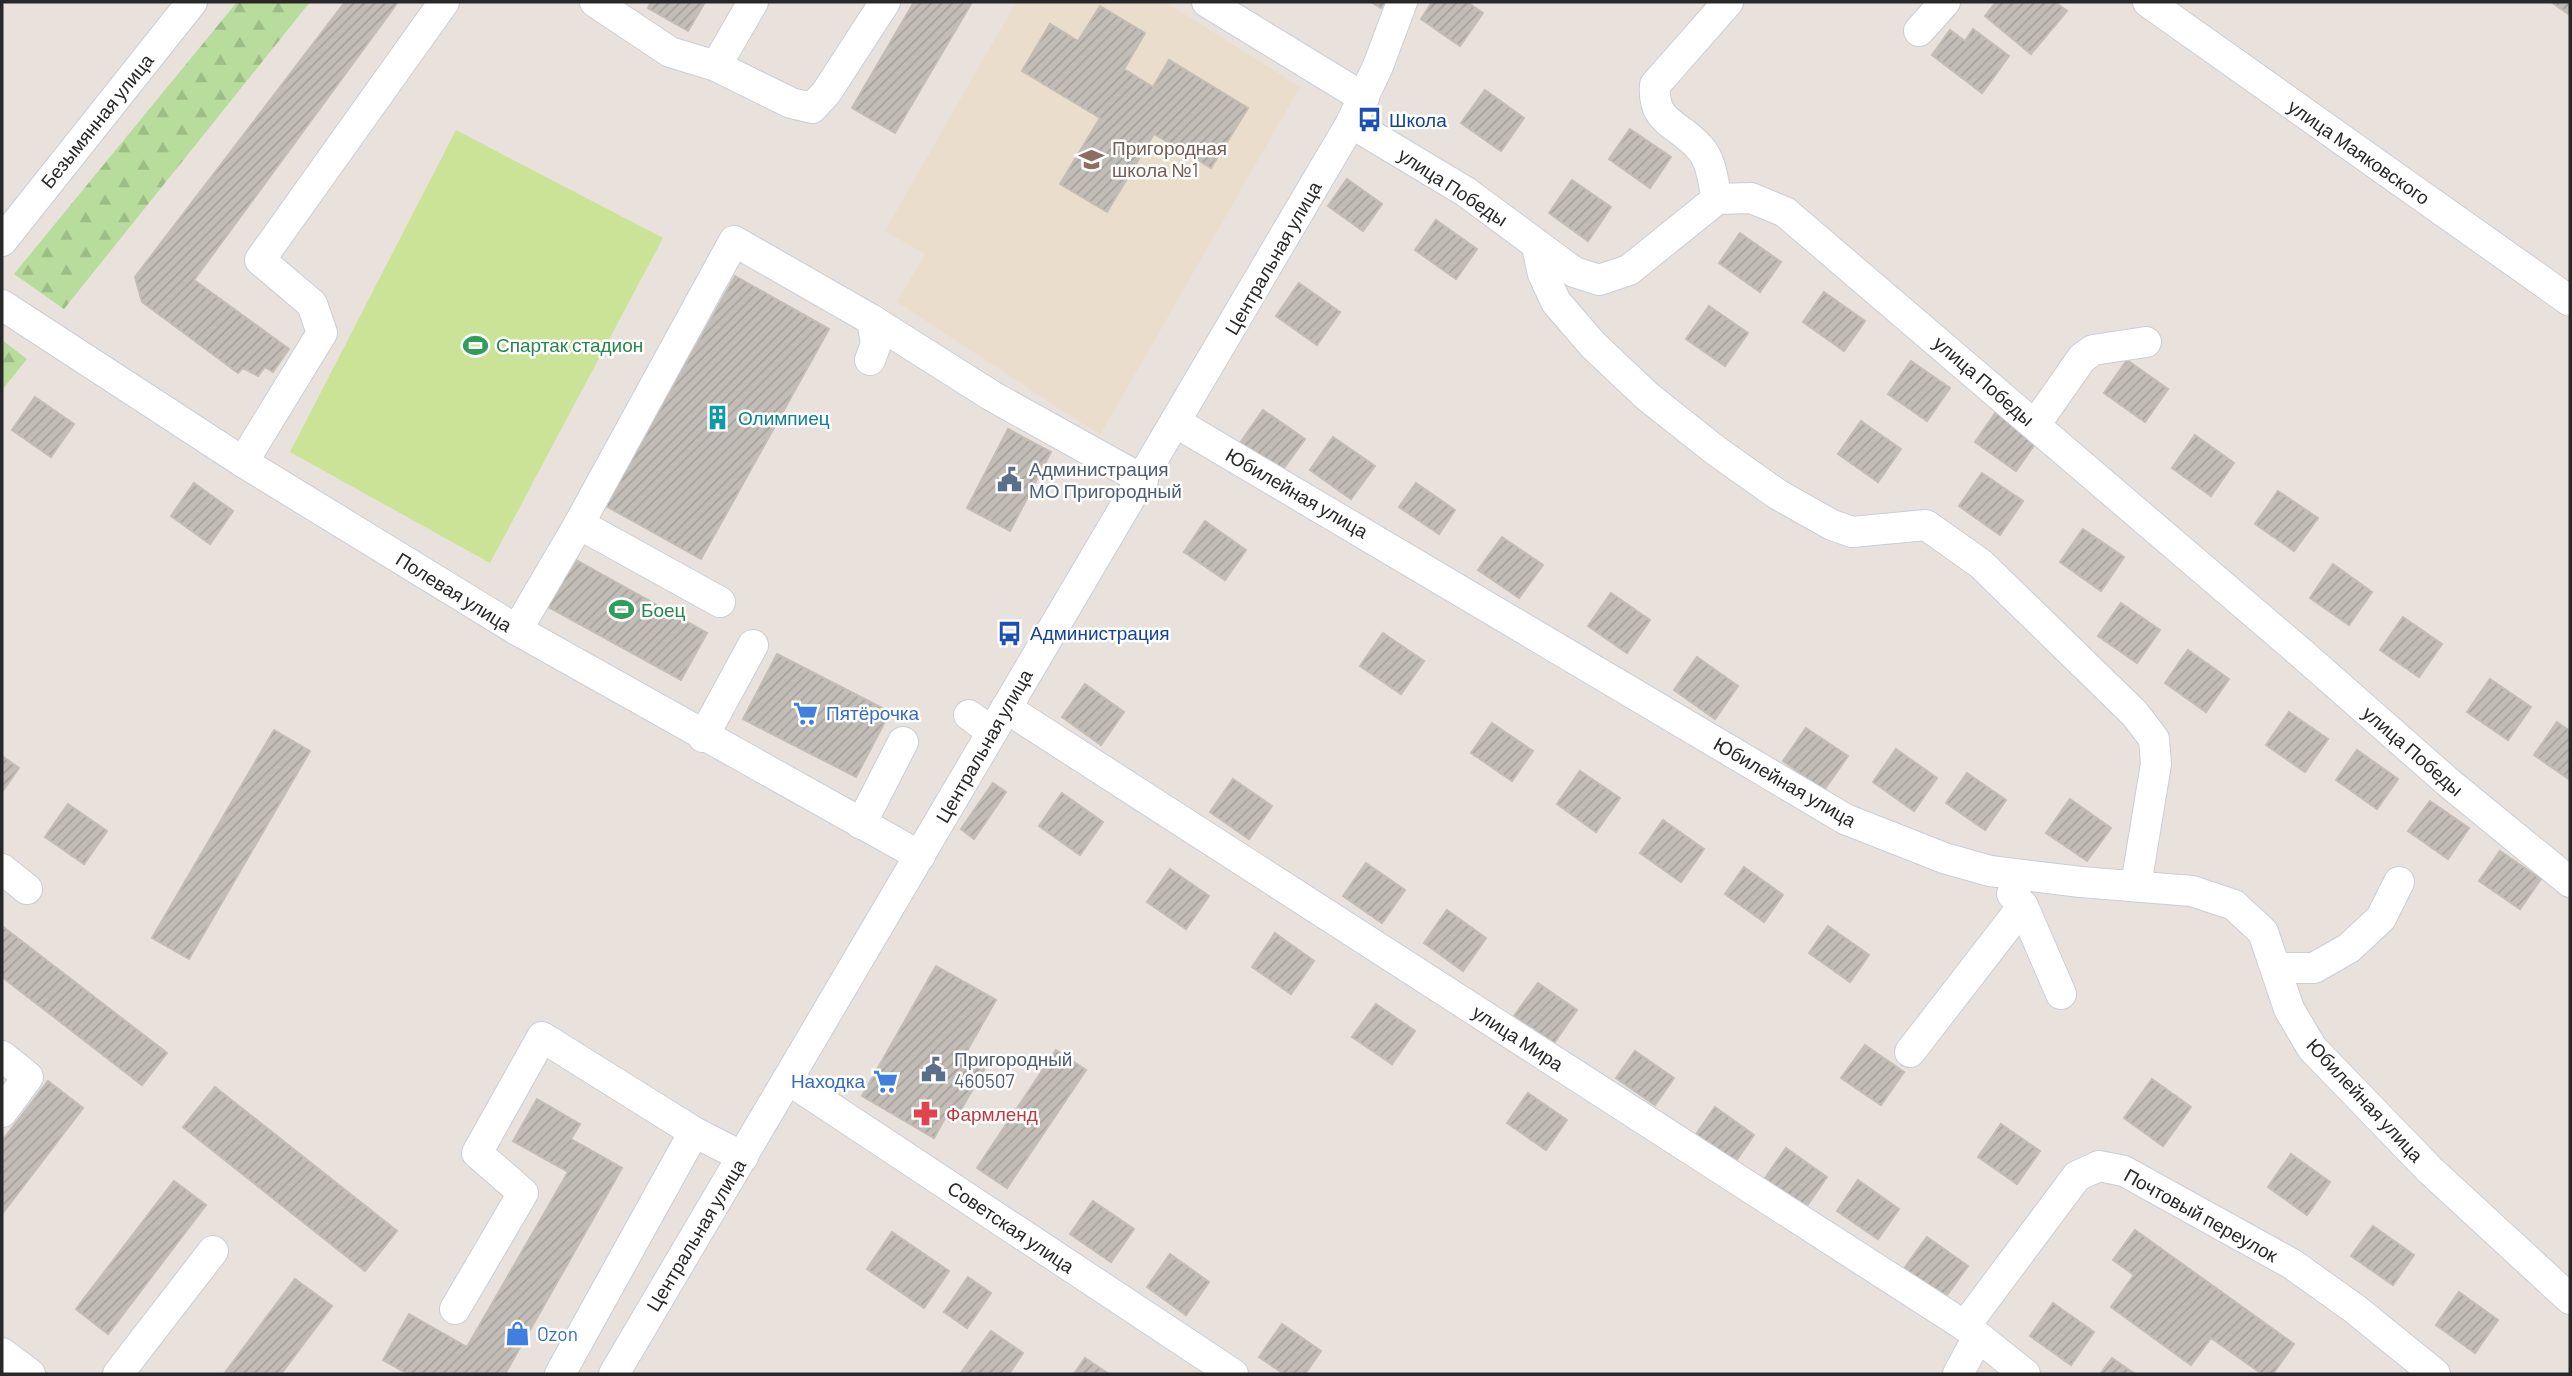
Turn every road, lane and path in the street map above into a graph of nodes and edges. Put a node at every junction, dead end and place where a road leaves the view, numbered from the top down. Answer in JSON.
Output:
{"nodes":[{"id":1,"x":192,"y":2,"type":"edge"},
{"id":2,"x":444,"y":2,"type":"edge"},
{"id":3,"x":595,"y":2,"type":"edge"},
{"id":4,"x":753,"y":2,"type":"edge"},
{"id":5,"x":884,"y":2,"type":"edge"},
{"id":6,"x":1207,"y":2,"type":"edge"},
{"id":7,"x":1402,"y":2,"type":"edge"},
{"id":8,"x":1728,"y":2,"type":"edge"},
{"id":9,"x":1945,"y":2,"type":"edge"},
{"id":10,"x":2148,"y":2,"type":"edge"},
{"id":11,"x":1919,"y":31,"type":"dead end"},
{"id":12,"x":716,"y":66,"type":"junction"},
{"id":13,"x":1357,"y":111,"type":"junction"},
{"id":14,"x":1717,"y":200,"type":"junction"},
{"id":15,"x":2,"y":241,"type":"edge"},
{"id":16,"x":1537,"y":246,"type":"junction"},
{"id":17,"x":2570,"y":302,"type":"edge"},
{"id":18,"x":2,"y":304,"type":"edge"},
{"id":19,"x":872,"y":320,"type":"junction"},
{"id":20,"x":2146,"y":342,"type":"dead end"},
{"id":21,"x":870,"y":360,"type":"dead end"},
{"id":22,"x":1177,"y":423,"type":"junction"},
{"id":23,"x":2035,"y":425,"type":"junction"},
{"id":24,"x":243,"y":462,"type":"junction"},
{"id":25,"x":1143,"y":480,"type":"junction"},
{"id":26,"x":579,"y":524,"type":"junction"},
{"id":27,"x":720,"y":602,"type":"dead end"},
{"id":28,"x":517,"y":630,"type":"junction"},
{"id":29,"x":753,"y":645,"type":"dead end"},
{"id":30,"x":989,"y":718,"type":"junction"},
{"id":31,"x":702,"y":737,"type":"junction"},
{"id":32,"x":903,"y":742,"type":"dead end"},
{"id":33,"x":861,"y":824,"type":"junction"},
{"id":34,"x":920,"y":856,"type":"junction"},
{"id":35,"x":2,"y":869,"type":"edge"},
{"id":36,"x":1990,"y":871,"type":"junction"},
{"id":37,"x":2399,"y":882,"type":"dead end"},
{"id":38,"x":2570,"y":882,"type":"edge"},
{"id":39,"x":2136,"y":885,"type":"junction"},
{"id":40,"x":27,"y":889,"type":"dead end"},
{"id":41,"x":2023,"y":906,"type":"junction"},
{"id":42,"x":2276,"y":968,"type":"junction"},
{"id":43,"x":2061,"y":994,"type":"dead end"},
{"id":44,"x":1910,"y":1052,"type":"dead end"},
{"id":45,"x":2,"y":1056,"type":"edge"},
{"id":46,"x":789,"y":1080,"type":"junction"},
{"id":47,"x":2,"y":1112,"type":"edge"},
{"id":48,"x":694,"y":1132,"type":"junction"},
{"id":49,"x":743,"y":1157,"type":"junction"},
{"id":50,"x":213,"y":1251,"type":"dead end"},
{"id":51,"x":2570,"y":1299,"type":"edge"},
{"id":52,"x":455,"y":1309,"type":"dead end"},
{"id":53,"x":1971,"y":1331,"type":"junction"},
{"id":54,"x":2,"y":1353,"type":"edge"},
{"id":55,"x":30,"y":1374,"type":"edge"},
{"id":56,"x":118,"y":1374,"type":"edge"},
{"id":57,"x":560,"y":1374,"type":"edge"},
{"id":58,"x":614,"y":1374,"type":"edge"},
{"id":59,"x":1233,"y":1374,"type":"edge"},
{"id":60,"x":1958,"y":1374,"type":"edge"},
{"id":61,"x":2025,"y":1374,"type":"edge"},
{"id":62,"x":2434,"y":1374,"type":"edge"}],
"edges":[{"from":1,"to":15,"type":"street","name":"Безымянная улица"},
{"from":2,"to":24,"type":"street"},
{"from":3,"to":12,"type":"street"},
{"from":4,"to":12,"type":"street"},
{"from":5,"to":12,"type":"street"},
{"from":6,"to":13,"type":"street","name":"улица Победы"},
{"from":7,"to":13,"type":"street","name":"Центральная улица"},
{"from":8,"to":14,"type":"street"},
{"from":9,"to":11,"type":"street"},
{"from":10,"to":17,"type":"street","name":"улица Маяковского"},
{"from":13,"to":16,"type":"street","name":"улица Победы"},
{"from":13,"to":22,"type":"street","name":"Центральная улица"},
{"from":14,"to":16,"type":"street","name":"улица Победы"},
{"from":14,"to":23,"type":"street","name":"улица Победы"},
{"from":16,"to":39,"type":"street"},
{"from":18,"to":24,"type":"street","name":"Полевая улица"},
{"from":19,"to":21,"type":"street"},
{"from":19,"to":25,"type":"street"},
{"from":19,"to":26,"type":"street"},
{"from":20,"to":23,"type":"street"},
{"from":22,"to":25,"type":"street","name":"Центральная улица"},
{"from":22,"to":36,"type":"street","name":"Юбилейная улица"},
{"from":23,"to":38,"type":"street","name":"улица Победы"},
{"from":24,"to":28,"type":"street","name":"Полевая улица"},
{"from":25,"to":30,"type":"street","name":"Центральная улица"},
{"from":26,"to":27,"type":"street"},
{"from":26,"to":28,"type":"street"},
{"from":28,"to":31,"type":"street","name":"Полевая улица"},
{"from":29,"to":31,"type":"street"},
{"from":30,"to":34,"type":"street","name":"Центральная улица"},
{"from":30,"to":53,"type":"street","name":"улица Мира"},
{"from":31,"to":33,"type":"street","name":"Полевая улица"},
{"from":32,"to":33,"type":"street"},
{"from":33,"to":34,"type":"street","name":"Полевая улица"},
{"from":34,"to":46,"type":"street","name":"Центральная улица"},
{"from":35,"to":40,"type":"street"},
{"from":36,"to":39,"type":"street","name":"Юбилейная улица"},
{"from":36,"to":41,"type":"street"},
{"from":37,"to":42,"type":"street"},
{"from":39,"to":42,"type":"street","name":"Юбилейная улица"},
{"from":41,"to":43,"type":"street"},
{"from":41,"to":44,"type":"street"},
{"from":42,"to":51,"type":"street","name":"Юбилейная улица"},
{"from":45,"to":47,"type":"street"},
{"from":46,"to":49,"type":"street","name":"Центральная улица"},
{"from":46,"to":59,"type":"street","name":"Советская улица"},
{"from":48,"to":49,"type":"street"},
{"from":48,"to":52,"type":"street"},
{"from":48,"to":57,"type":"street"},
{"from":49,"to":58,"type":"street","name":"Центральная улица"},
{"from":50,"to":56,"type":"street"},
{"from":53,"to":60,"type":"street","name":"Почтовый переулок"},
{"from":53,"to":61,"type":"street","name":"улица Мира"},
{"from":53,"to":62,"type":"street","name":"Почтовый переулок"},
{"from":54,"to":55,"type":"street"}]}
